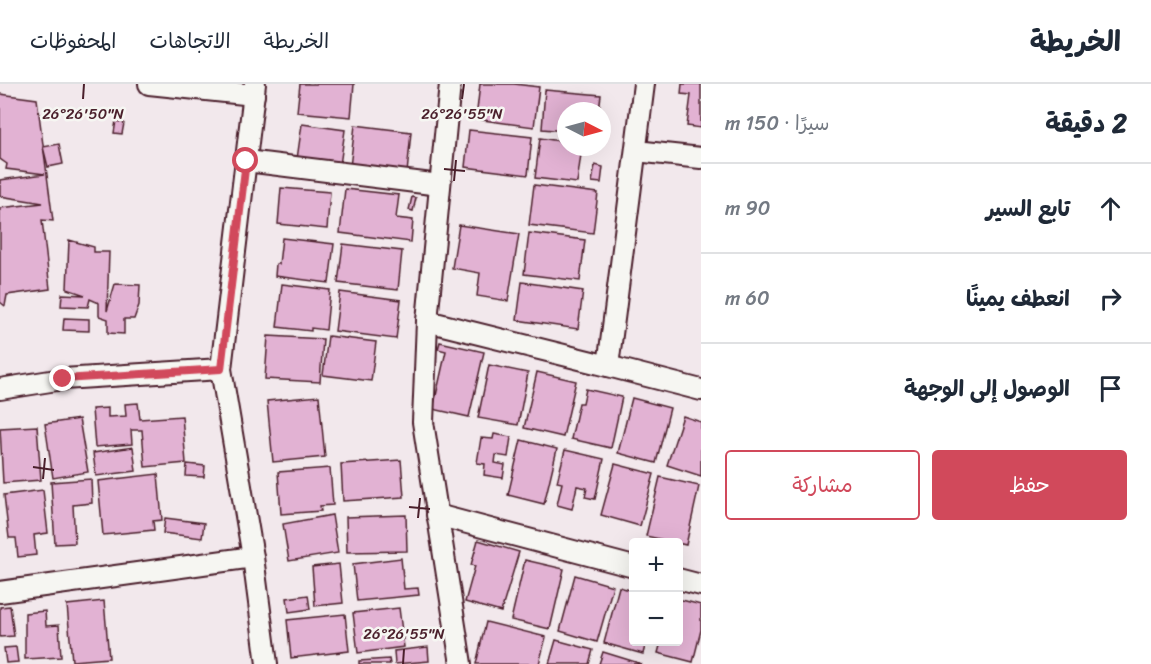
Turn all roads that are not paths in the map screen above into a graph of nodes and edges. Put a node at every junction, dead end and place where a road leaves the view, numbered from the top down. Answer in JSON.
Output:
{"nodes":[{"id":1,"x":149,"y":84,"type":"edge"},
{"id":2,"x":450,"y":84,"type":"edge"},
{"id":3,"x":644,"y":84,"type":"edge"},
{"id":4,"x":255,"y":90,"type":"edge"},
{"id":5,"x":636,"y":151,"type":"junction"},
{"id":6,"x":701,"y":158,"type":"edge"},
{"id":7,"x":246,"y":161,"type":"junction"},
{"id":8,"x":440,"y":185,"type":"junction"},
{"id":9,"x":426,"y":321,"type":"junction"},
{"id":10,"x":608,"y":366,"type":"junction"},
{"id":11,"x":221,"y":369,"type":"junction"},
{"id":12,"x":0,"y":389,"type":"edge"},
{"id":13,"x":701,"y":390,"type":"edge"},
{"id":14,"x":437,"y":515,"type":"junction"},
{"id":15,"x":253,"y":557,"type":"junction"},
{"id":16,"x":629,"y":566,"type":"edge"},
{"id":17,"x":683,"y":580,"type":"edge"},
{"id":18,"x":701,"y":585,"type":"edge"},
{"id":19,"x":0,"y":592,"type":"edge"},
{"id":20,"x":267,"y":664,"type":"edge"},
{"id":21,"x":461,"y":664,"type":"edge"}],
"edges":[{"from":1,"to":4,"type":"street"},
{"from":2,"to":8,"type":"street"},
{"from":3,"to":5,"type":"street"},
{"from":4,"to":7,"type":"street"},
{"from":5,"to":6,"type":"street"},
{"from":5,"to":10,"type":"street"},
{"from":7,"to":8,"type":"street"},
{"from":7,"to":11,"type":"street"},
{"from":8,"to":9,"type":"street"},
{"from":9,"to":10,"type":"street"},
{"from":9,"to":14,"type":"street"},
{"from":10,"to":13,"type":"street"},
{"from":11,"to":12,"type":"street"},
{"from":11,"to":15,"type":"street"},
{"from":14,"to":16,"type":"street"},
{"from":14,"to":21,"type":"street"},
{"from":15,"to":19,"type":"street"},
{"from":15,"to":20,"type":"street"},
{"from":17,"to":18,"type":"street"}]}
